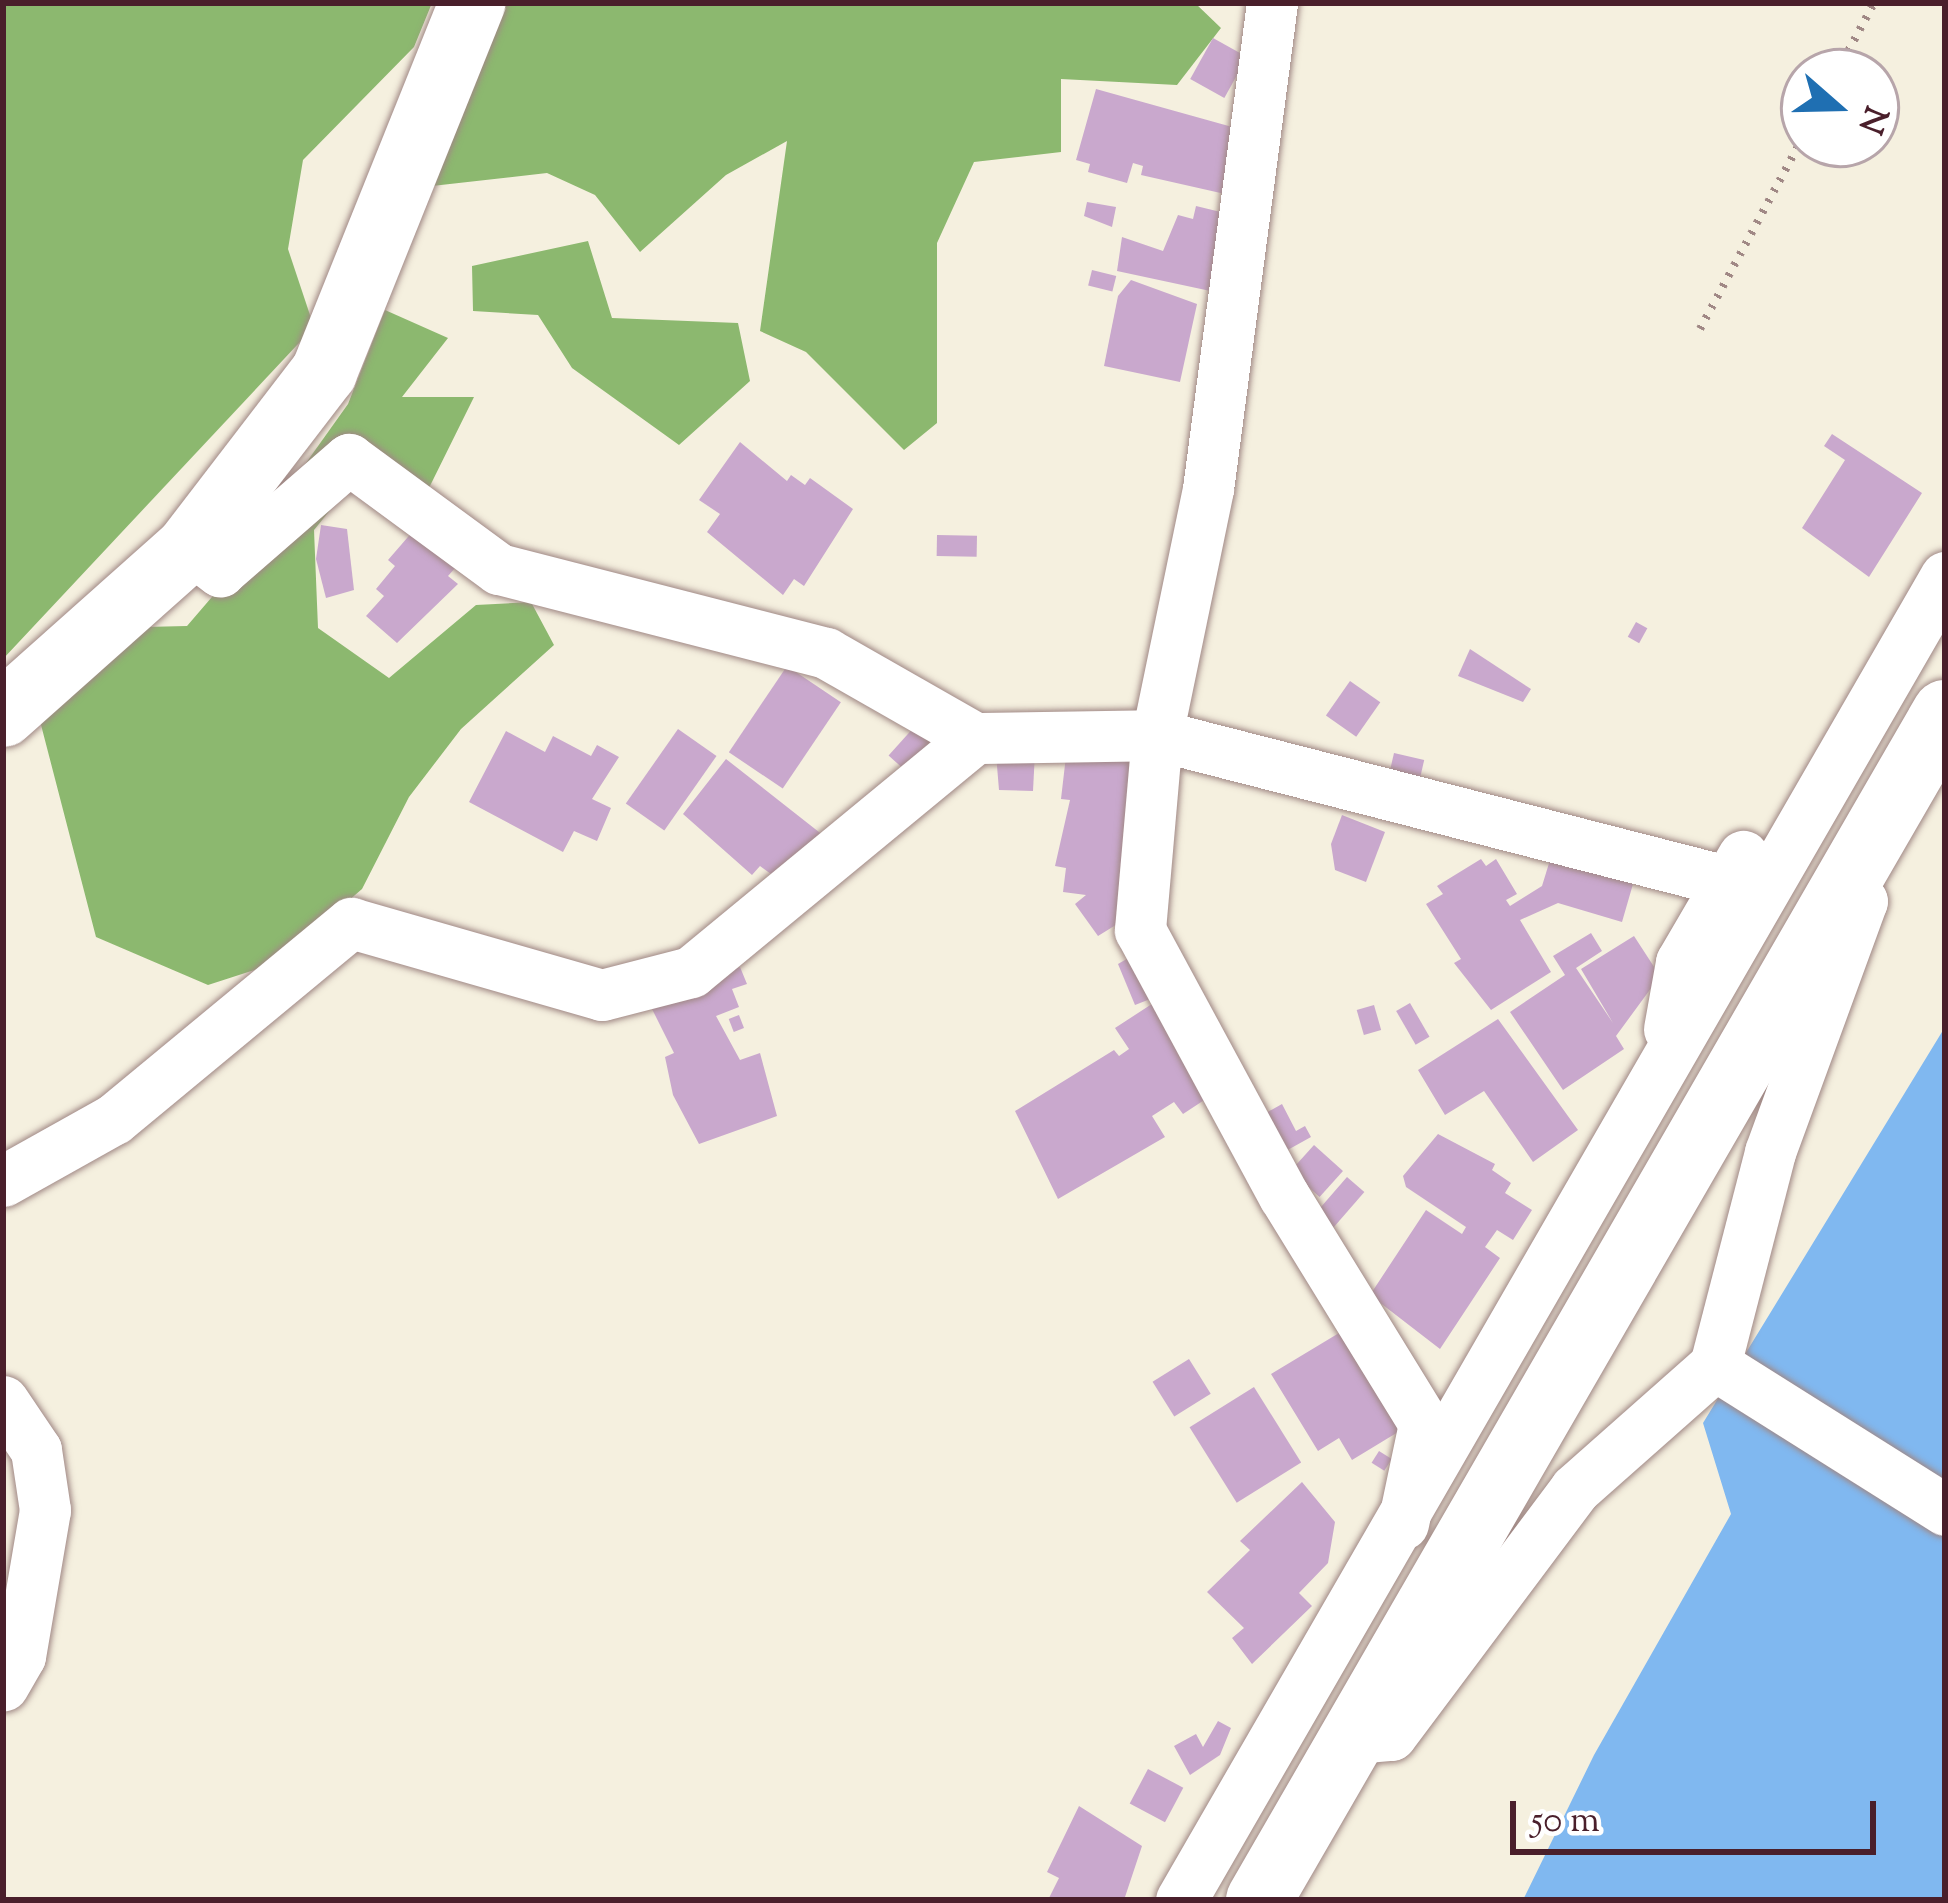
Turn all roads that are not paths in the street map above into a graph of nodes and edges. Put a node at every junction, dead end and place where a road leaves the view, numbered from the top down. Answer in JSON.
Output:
{"nodes":[{"id":1,"x":472,"y":3,"type":"edge"},
{"id":2,"x":1272,"y":3,"type":"edge"},
{"id":3,"x":189,"y":548,"type":"junction"},
{"id":4,"x":1945,"y":577,"type":"edge"},
{"id":5,"x":1888,"y":674,"type":"junction"},
{"id":6,"x":1945,"y":712,"type":"edge"},
{"id":7,"x":3,"y":714,"type":"edge"},
{"id":8,"x":1157,"y":735,"type":"junction"},
{"id":9,"x":975,"y":738,"type":"junction"},
{"id":10,"x":1726,"y":881,"type":"junction"},
{"id":11,"x":1845,"y":881,"type":"junction"},
{"id":12,"x":1662,"y":1068,"type":"junction"},
{"id":13,"x":3,"y":1181,"type":"edge"},
{"id":14,"x":1715,"y":1365,"type":"junction"},
{"id":15,"x":3,"y":1401,"type":"edge"},
{"id":16,"x":1945,"y":1510,"type":"edge"},
{"id":17,"x":1403,"y":1524,"type":"junction"},
{"id":18,"x":3,"y":1685,"type":"edge"},
{"id":19,"x":1354,"y":1738,"type":"junction"},
{"id":20,"x":1181,"y":1900,"type":"edge"},
{"id":21,"x":1259,"y":1900,"type":"edge"}],
"edges":[{"from":1,"to":3,"type":"street"},
{"from":2,"to":8,"type":"street"},
{"from":3,"to":7,"type":"street"},
{"from":3,"to":9,"type":"street"},
{"from":4,"to":5,"type":"street"},
{"from":5,"to":10,"type":"street"},
{"from":5,"to":11,"type":"street"},
{"from":5,"to":12,"type":"street"},
{"from":6,"to":11,"type":"street"},
{"from":8,"to":9,"type":"street"},
{"from":8,"to":10,"type":"street"},
{"from":8,"to":17,"type":"street"},
{"from":9,"to":13,"type":"street"},
{"from":10,"to":12,"type":"street"},
{"from":11,"to":14,"type":"street"},
{"from":11,"to":19,"type":"street"},
{"from":12,"to":17,"type":"street"},
{"from":14,"to":16,"type":"street"},
{"from":14,"to":19,"type":"street"},
{"from":15,"to":18,"type":"street"},
{"from":17,"to":20,"type":"street"},
{"from":19,"to":21,"type":"street"}]}
